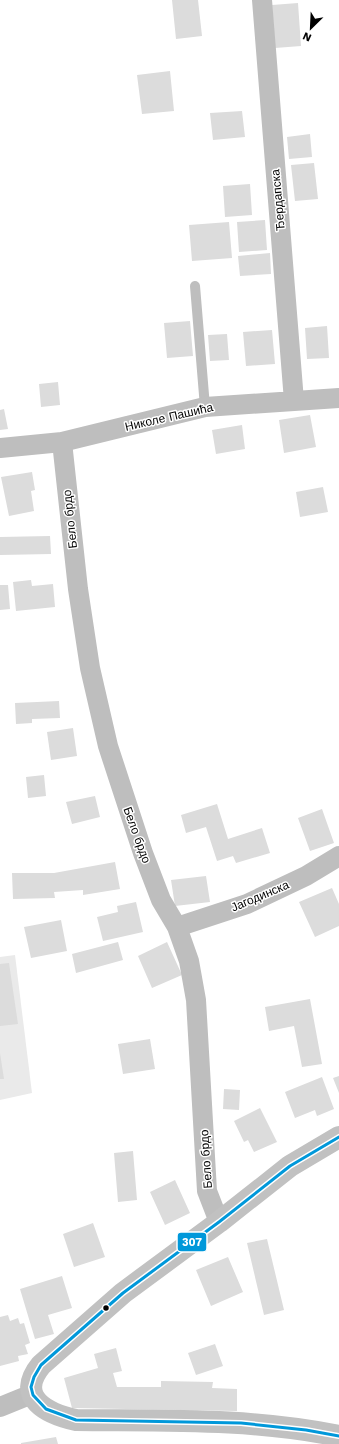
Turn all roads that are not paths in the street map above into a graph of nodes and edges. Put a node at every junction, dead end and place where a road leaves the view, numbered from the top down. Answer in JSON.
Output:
{"nodes":[{"id":1,"x":262,"y":0,"type":"edge"},
{"id":2,"x":195,"y":286,"type":"dead end"},
{"id":3,"x":339,"y":398,"type":"edge"},
{"id":4,"x":294,"y":401,"type":"junction"},
{"id":5,"x":205,"y":407,"type":"junction"},
{"id":6,"x":62,"y":442,"type":"junction"},
{"id":7,"x":0,"y":448,"type":"edge"},
{"id":8,"x":339,"y":856,"type":"edge"},
{"id":9,"x":177,"y":926,"type":"junction"},
{"id":10,"x":339,"y":1137,"type":"edge"},
{"id":11,"x":220,"y":1222,"type":"junction"},
{"id":12,"x":32,"y":1394,"type":"junction"},
{"id":13,"x":0,"y":1407,"type":"edge"},
{"id":14,"x":339,"y":1436,"type":"edge"}],
"edges":[{"from":1,"to":4,"type":"street","name":"Ђердапска"},
{"from":2,"to":5,"type":"lane"},
{"from":3,"to":4,"type":"street","name":"Николе Пашића"},
{"from":4,"to":5,"type":"street","name":"Николе Пашића"},
{"from":5,"to":6,"type":"street","name":"Николе Пашића"},
{"from":6,"to":7,"type":"street","name":"Николе Пашића"},
{"from":6,"to":9,"type":"street","name":"Бело брдо"},
{"from":8,"to":9,"type":"street","name":"Јагодинска"},
{"from":9,"to":11,"type":"street","name":"Бело брдо"},
{"from":10,"to":11,"type":"street"},
{"from":11,"to":12,"type":"street"},
{"from":12,"to":13,"type":"street"},
{"from":12,"to":14,"type":"street"}]}
